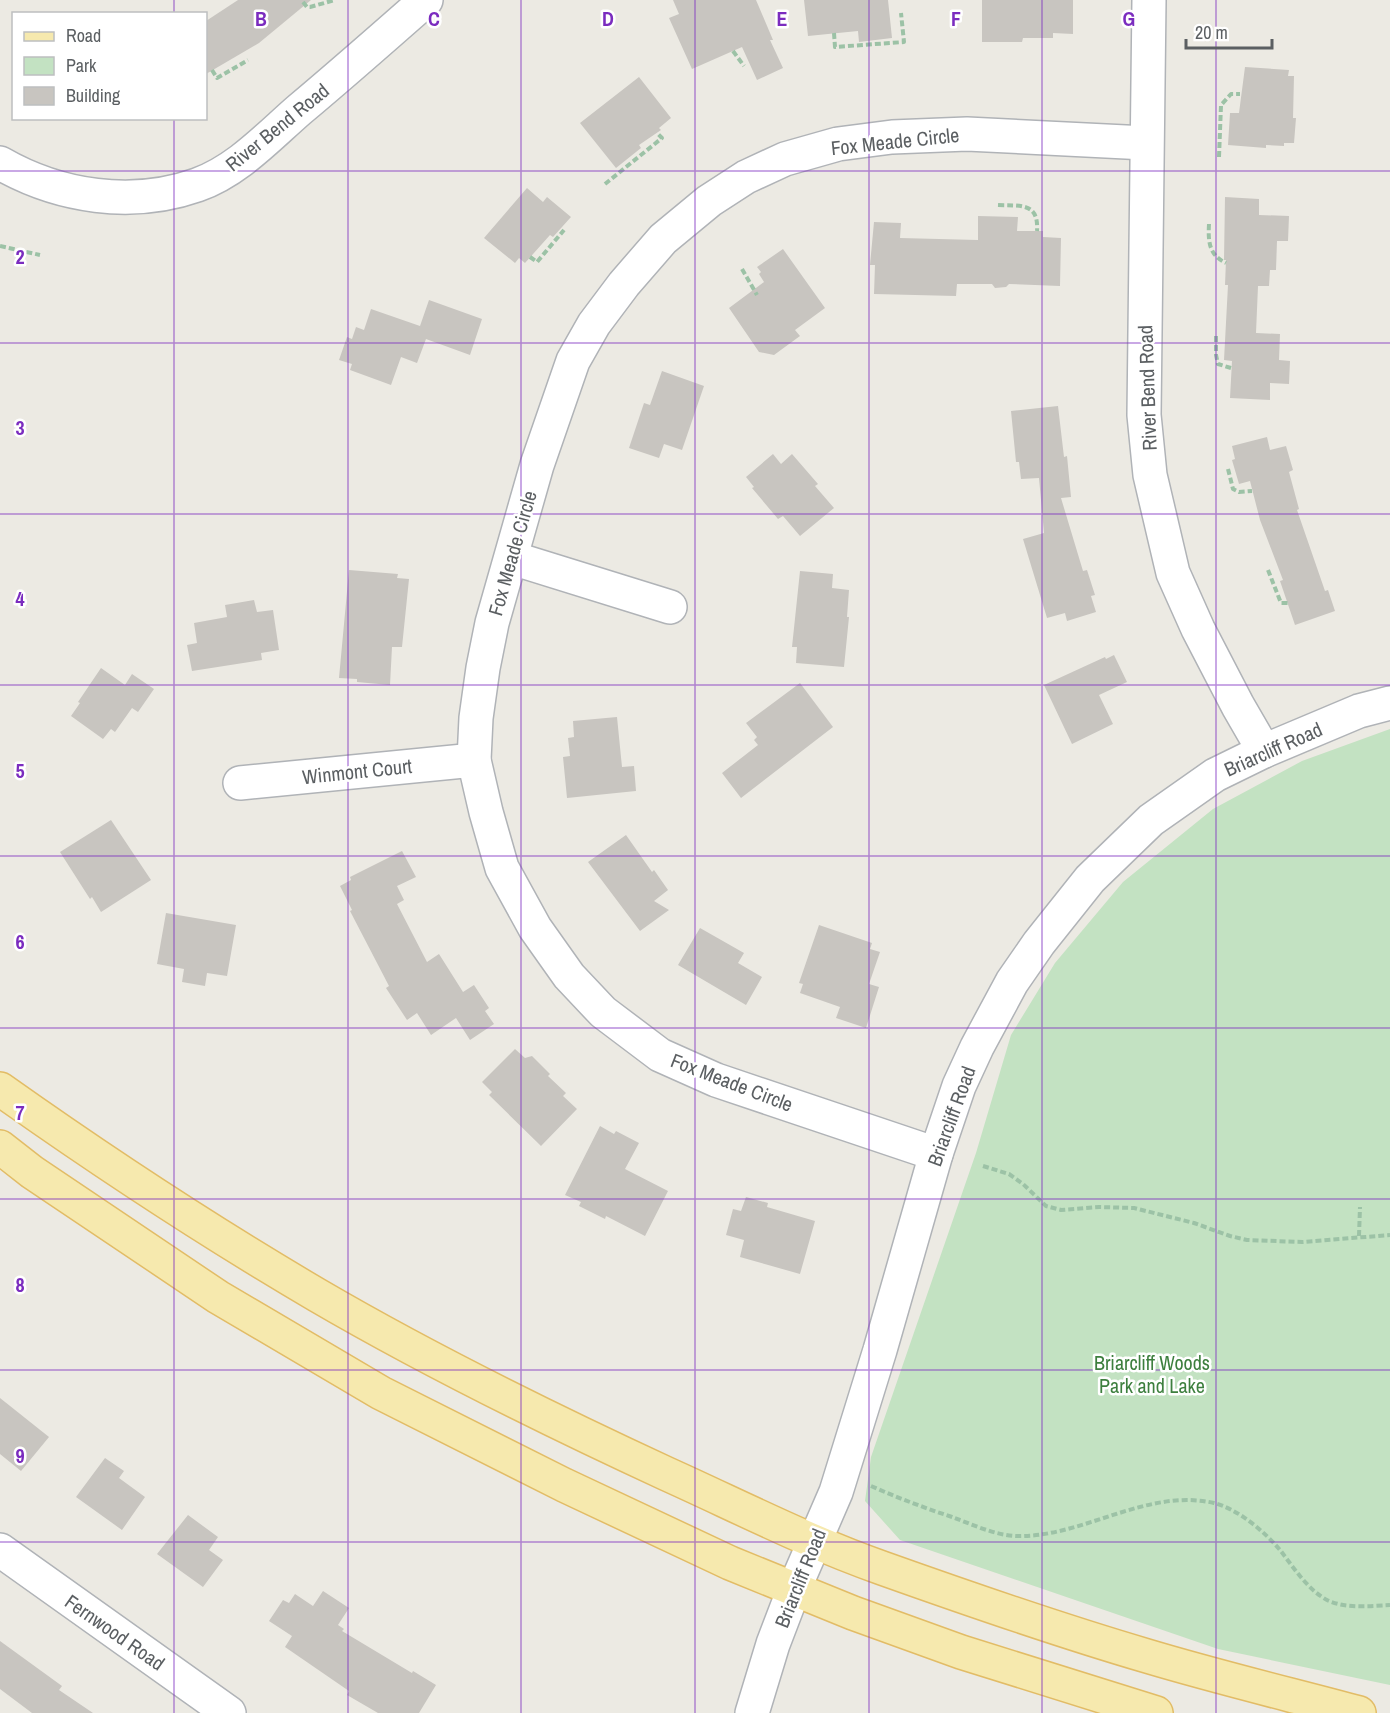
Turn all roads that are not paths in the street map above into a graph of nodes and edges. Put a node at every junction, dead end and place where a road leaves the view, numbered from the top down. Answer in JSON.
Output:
{"nodes":[{"id":1,"x":426,"y":0,"type":"edge"},
{"id":2,"x":1149,"y":0,"type":"edge"},
{"id":3,"x":1146,"y":143,"type":"junction"},
{"id":4,"x":0,"y":163,"type":"edge"},
{"id":5,"x":512,"y":558,"type":"junction"},
{"id":6,"x":670,"y":607,"type":"dead end"},
{"id":7,"x":1390,"y":703,"type":"edge"},
{"id":8,"x":1264,"y":751,"type":"junction"},
{"id":9,"x":474,"y":760,"type":"junction"},
{"id":10,"x":240,"y":783,"type":"dead end"},
{"id":11,"x":0,"y":1089,"type":"edge"},
{"id":12,"x":0,"y":1147,"type":"edge"},
{"id":13,"x":936,"y":1154,"type":"junction"},
{"id":14,"x":814,"y":1541,"type":"junction"},
{"id":15,"x":0,"y":1550,"type":"edge"},
{"id":16,"x":794,"y":1589,"type":"junction"},
{"id":17,"x":230,"y":1713,"type":"edge"},
{"id":18,"x":752,"y":1713,"type":"edge"},
{"id":19,"x":1156,"y":1713,"type":"edge"},
{"id":20,"x":1359,"y":1713,"type":"edge"}],
"edges":[{"from":1,"to":4,"type":"street","name":"River Bend Road"},
{"from":2,"to":3,"type":"street","name":"River Bend Road"},
{"from":3,"to":5,"type":"street","name":"Fox Meade Circle"},
{"from":3,"to":8,"type":"street","name":"River Bend Road"},
{"from":5,"to":6,"type":"street"},
{"from":5,"to":9,"type":"street","name":"Fox Meade Circle"},
{"from":7,"to":8,"type":"street","name":"Briarcliff Road"},
{"from":8,"to":13,"type":"street","name":"Briarcliff Road"},
{"from":9,"to":10,"type":"street","name":"Winmont Court"},
{"from":9,"to":13,"type":"street","name":"Fox Meade Circle"},
{"from":11,"to":14,"type":"main road"},
{"from":12,"to":16,"type":"main road"},
{"from":13,"to":14,"type":"street","name":"Briarcliff Road"},
{"from":14,"to":16,"type":"street","name":"Briarcliff Road"},
{"from":14,"to":20,"type":"main road"},
{"from":15,"to":17,"type":"street","name":"Fernwood Road"},
{"from":16,"to":18,"type":"street","name":"Briarcliff Road"},
{"from":16,"to":19,"type":"main road"}]}
